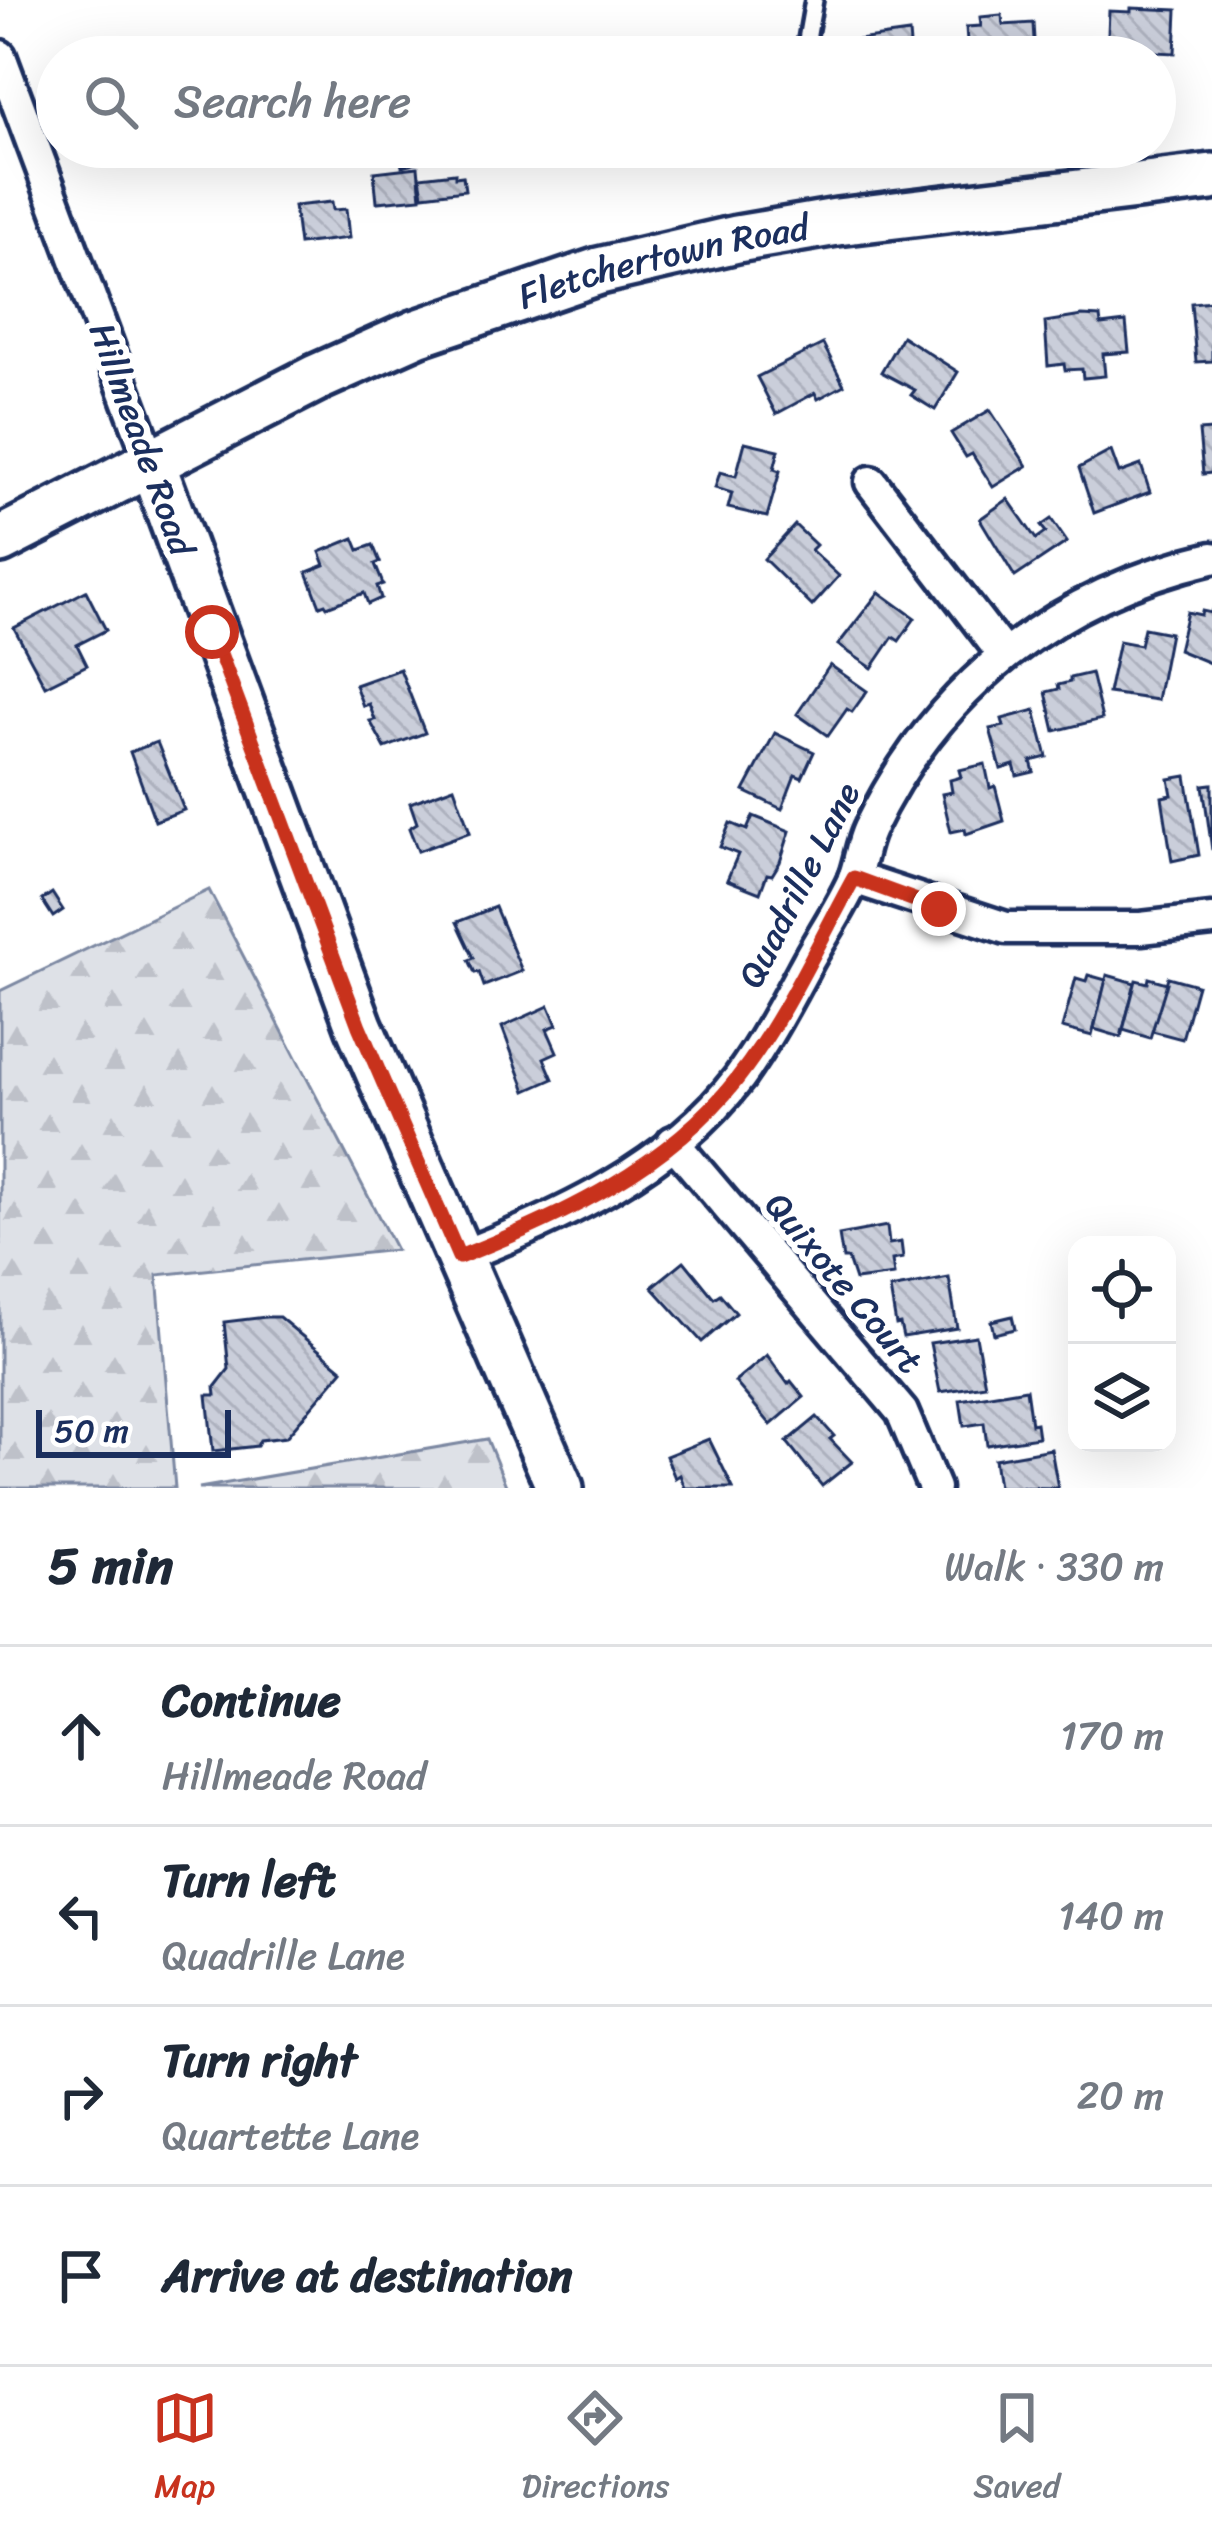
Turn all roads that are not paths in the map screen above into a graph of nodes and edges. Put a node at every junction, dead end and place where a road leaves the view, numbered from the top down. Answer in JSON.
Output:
{"nodes":[{"id":1,"x":814,"y":0,"type":"edge"},
{"id":2,"x":808,"y":36,"type":"edge"},
{"id":3,"x":0,"y":56,"type":"edge"},
{"id":4,"x":36,"y":153,"type":"edge"},
{"id":5,"x":42,"y":168,"type":"edge"},
{"id":6,"x":1212,"y":177,"type":"edge"},
{"id":7,"x":152,"y":464,"type":"junction"},
{"id":8,"x":871,"y":482,"type":"dead end"},
{"id":9,"x":0,"y":540,"type":"edge"},
{"id":10,"x":1212,"y":558,"type":"edge"},
{"id":11,"x":1004,"y":655,"type":"junction"},
{"id":12,"x":854,"y":878,"type":"junction"},
{"id":13,"x":1212,"y":920,"type":"edge"},
{"id":14,"x":674,"y":1142,"type":"junction"},
{"id":15,"x":459,"y":1257,"type":"junction"},
{"id":16,"x":560,"y":1488,"type":"edge"},
{"id":17,"x":934,"y":1488,"type":"edge"}],
"edges":[{"from":1,"to":2,"type":"lane"},
{"from":3,"to":4,"type":"street","name":"Hillmeade Road"},
{"from":5,"to":7,"type":"street","name":"Hillmeade Road"},
{"from":6,"to":7,"type":"street","name":"Fletchertown Road"},
{"from":7,"to":9,"type":"street","name":"Fletchertown Road"},
{"from":7,"to":15,"type":"street","name":"Hillmeade Road"},
{"from":8,"to":11,"type":"street"},
{"from":10,"to":11,"type":"street","name":"Quadrille Lane"},
{"from":11,"to":12,"type":"street","name":"Quadrille Lane"},
{"from":12,"to":13,"type":"street"},
{"from":12,"to":14,"type":"street","name":"Quadrille Lane"},
{"from":14,"to":15,"type":"street","name":"Quadrille Lane"},
{"from":14,"to":17,"type":"street","name":"Quixote Court"},
{"from":15,"to":16,"type":"street","name":"Hillmeade Road"}]}
